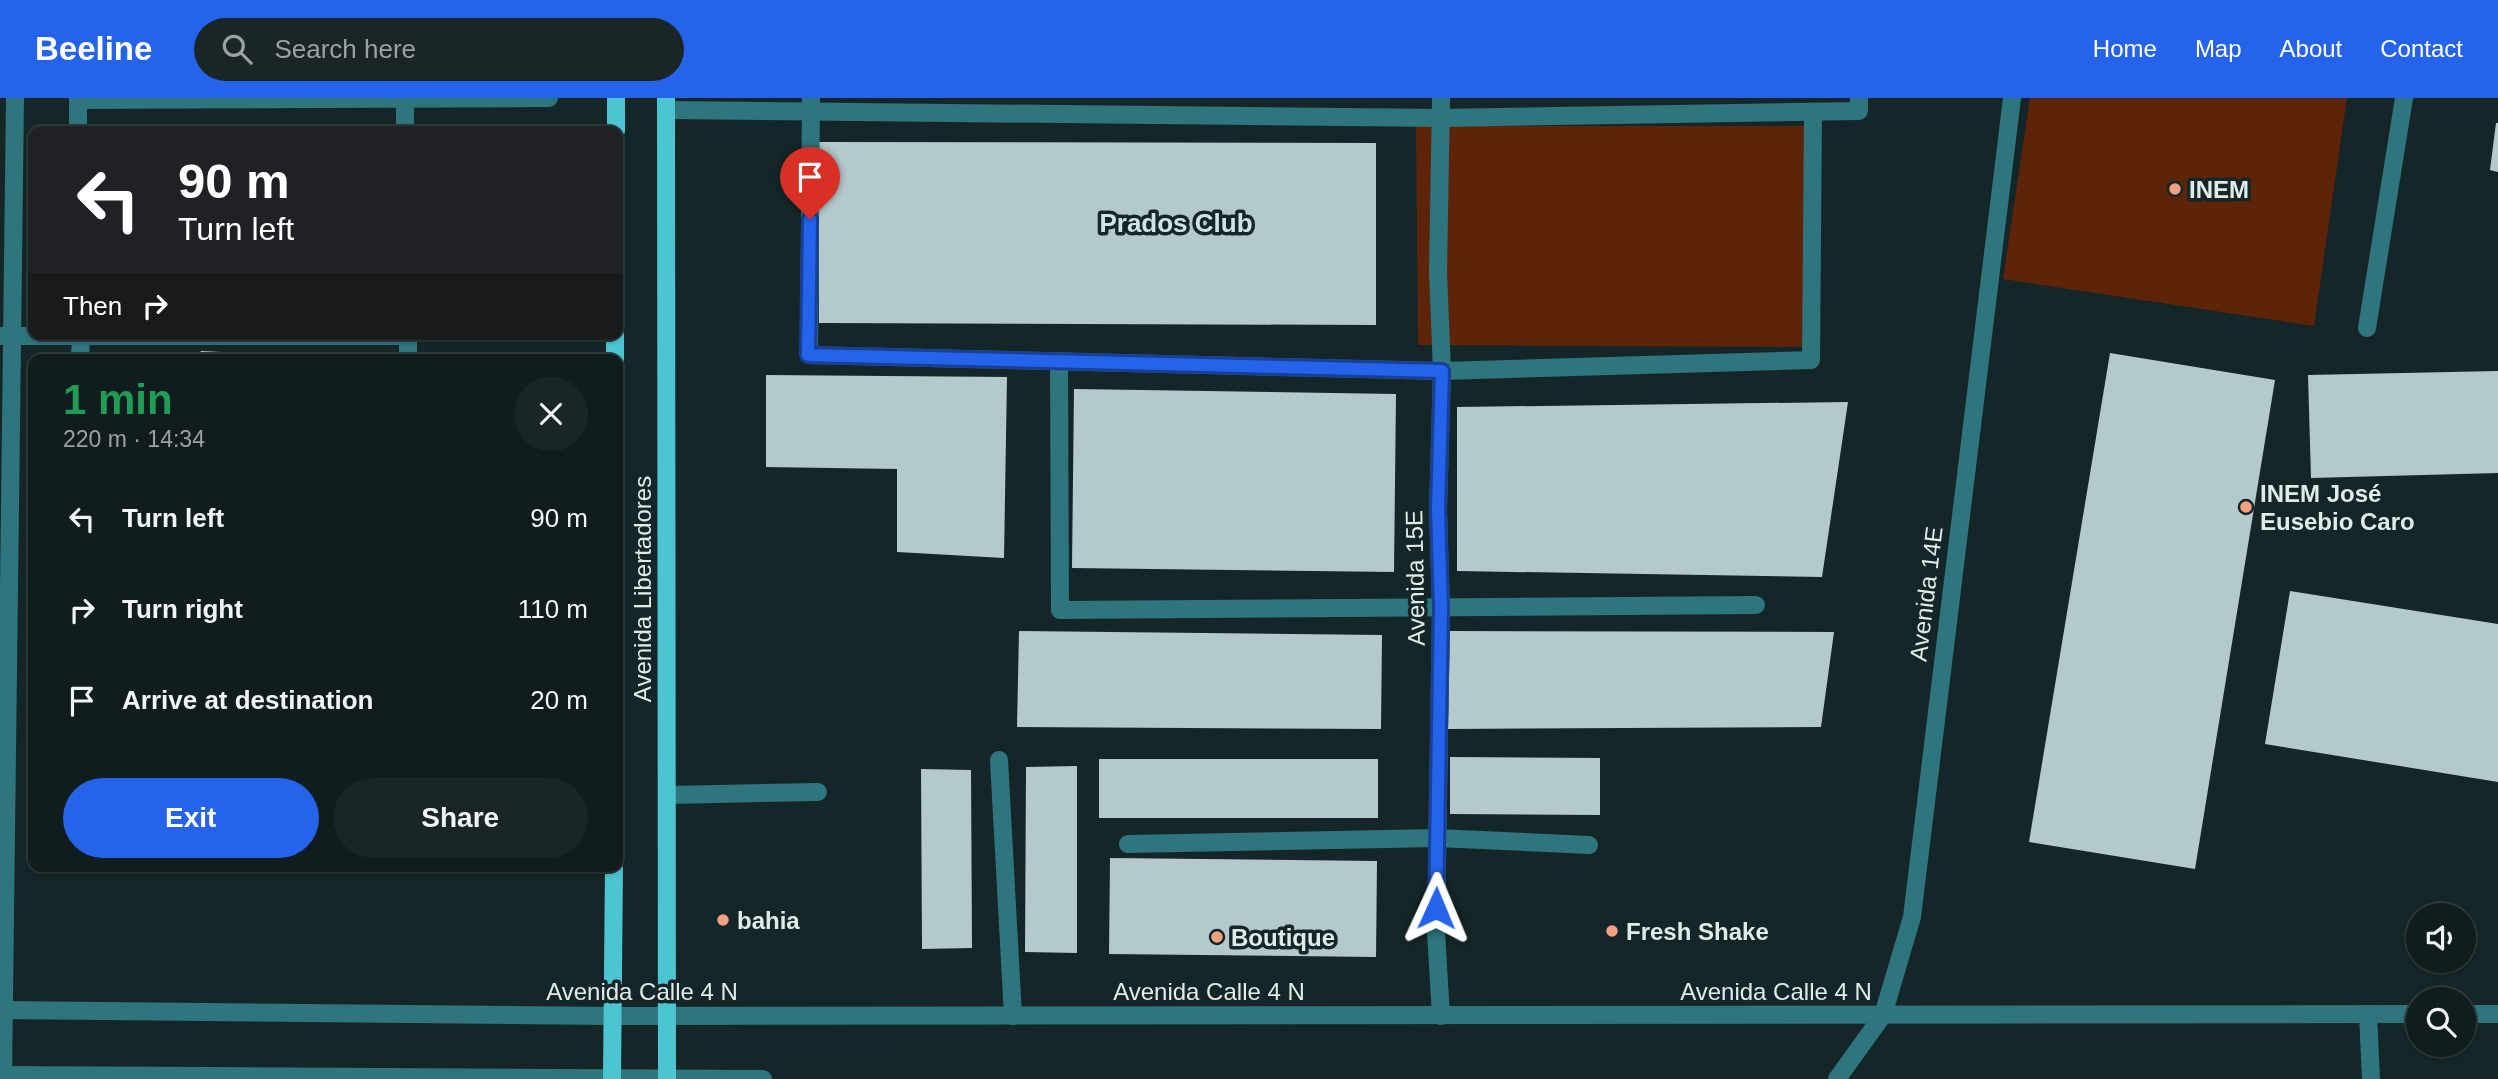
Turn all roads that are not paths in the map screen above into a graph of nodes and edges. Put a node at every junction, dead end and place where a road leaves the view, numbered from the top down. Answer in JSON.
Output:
{"nodes":[{"id":1,"x":15,"y":98,"type":"edge"},
{"id":2,"x":549,"y":98,"type":"edge"},
{"id":3,"x":616,"y":98,"type":"edge"},
{"id":4,"x":1441,"y":98,"type":"edge"},
{"id":5,"x":1859,"y":98,"type":"edge"},
{"id":6,"x":2012,"y":98,"type":"edge"},
{"id":7,"x":2404,"y":98,"type":"edge"},
{"id":8,"x":78,"y":99,"type":"edge"},
{"id":9,"x":405,"y":99,"type":"edge"},
{"id":10,"x":666,"y":104,"type":"edge"},
{"id":11,"x":811,"y":104,"type":"edge"},
{"id":12,"x":1813,"y":113,"type":"junction"},
{"id":13,"x":1442,"y":118,"type":"junction"},
{"id":14,"x":78,"y":126,"type":"edge"},
{"id":15,"x":405,"y":126,"type":"edge"},
{"id":16,"x":616,"y":126,"type":"edge"},
{"id":17,"x":2367,"y":328,"type":"dead end"},
{"id":18,"x":6,"y":336,"type":"edge"},
{"id":19,"x":28,"y":336,"type":"edge"},
{"id":20,"x":1059,"y":361,"type":"junction"},
{"id":21,"x":1442,"y":371,"type":"junction"},
{"id":22,"x":1756,"y":605,"type":"dead end"},
{"id":23,"x":1441,"y":608,"type":"junction"},
{"id":24,"x":999,"y":760,"type":"dead end"},
{"id":25,"x":818,"y":792,"type":"dead end"},
{"id":26,"x":667,"y":795,"type":"junction"},
{"id":27,"x":1437,"y":838,"type":"junction"},
{"id":28,"x":1128,"y":844,"type":"dead end"},
{"id":29,"x":1588,"y":845,"type":"dead end"},
{"id":30,"x":614,"y":872,"type":"edge"},
{"id":31,"x":2,"y":1010,"type":"edge"},
{"id":32,"x":2368,"y":1014,"type":"junction"},
{"id":33,"x":2406,"y":1014,"type":"edge"},
{"id":34,"x":2476,"y":1014,"type":"edge"},
{"id":35,"x":2498,"y":1014,"type":"edge"},
{"id":36,"x":1883,"y":1015,"type":"junction"},
{"id":37,"x":613,"y":1016,"type":"junction"},
{"id":38,"x":668,"y":1016,"type":"junction"},
{"id":39,"x":1013,"y":1016,"type":"junction"},
{"id":40,"x":1441,"y":1016,"type":"junction"},
{"id":41,"x":2,"y":1076,"type":"edge"},
{"id":42,"x":612,"y":1078,"type":"edge"},
{"id":43,"x":667,"y":1079,"type":"edge"},
{"id":44,"x":763,"y":1079,"type":"edge"},
{"id":45,"x":1837,"y":1079,"type":"edge"},
{"id":46,"x":2371,"y":1079,"type":"edge"}],
"edges":[{"from":1,"to":18,"type":"street"},
{"from":2,"to":9,"type":"street"},
{"from":3,"to":16,"type":"main road"},
{"from":4,"to":13,"type":"street","name":"Avenida 15E"},
{"from":5,"to":12,"type":"street"},
{"from":6,"to":36,"type":"street","name":"Avenida 14E"},
{"from":7,"to":17,"type":"street"},
{"from":8,"to":9,"type":"street"},
{"from":8,"to":14,"type":"street"},
{"from":9,"to":15,"type":"street"},
{"from":10,"to":11,"type":"street"},
{"from":10,"to":26,"type":"main road","name":"Avenida Libertadores"},
{"from":11,"to":13,"type":"street"},
{"from":11,"to":20,"type":"street"},
{"from":12,"to":13,"type":"street"},
{"from":12,"to":21,"type":"street"},
{"from":13,"to":21,"type":"street","name":"Avenida 15E"},
{"from":18,"to":19,"type":"street"},
{"from":18,"to":31,"type":"street"},
{"from":20,"to":21,"type":"street"},
{"from":20,"to":23,"type":"street"},
{"from":21,"to":23,"type":"street","name":"Avenida 15E"},
{"from":22,"to":23,"type":"street"},
{"from":23,"to":27,"type":"street","name":"Avenida 15E"},
{"from":24,"to":39,"type":"street"},
{"from":25,"to":26,"type":"street"},
{"from":26,"to":38,"type":"main road","name":"Avenida Libertadores"},
{"from":27,"to":28,"type":"street"},
{"from":27,"to":29,"type":"street"},
{"from":27,"to":40,"type":"street","name":"Avenida 15E"},
{"from":30,"to":37,"type":"main road"},
{"from":31,"to":37,"type":"street","name":"Avenida Calle 4 N"},
{"from":31,"to":41,"type":"street"},
{"from":32,"to":33,"type":"street","name":"Avenida Calle 4 N"},
{"from":32,"to":36,"type":"street","name":"Avenida Calle 4 N"},
{"from":32,"to":46,"type":"street"},
{"from":34,"to":35,"type":"street"},
{"from":36,"to":40,"type":"street","name":"Avenida Calle 4 N"},
{"from":36,"to":45,"type":"street","name":"Avenida 14E"},
{"from":37,"to":38,"type":"street","name":"Avenida Calle 4 N"},
{"from":37,"to":42,"type":"main road"},
{"from":38,"to":39,"type":"street","name":"Avenida Calle 4 N"},
{"from":38,"to":43,"type":"main road","name":"Avenida Libertadores"},
{"from":39,"to":40,"type":"street","name":"Avenida Calle 4 N"},
{"from":41,"to":42,"type":"street"},
{"from":42,"to":43,"type":"street"},
{"from":43,"to":44,"type":"street"}]}
